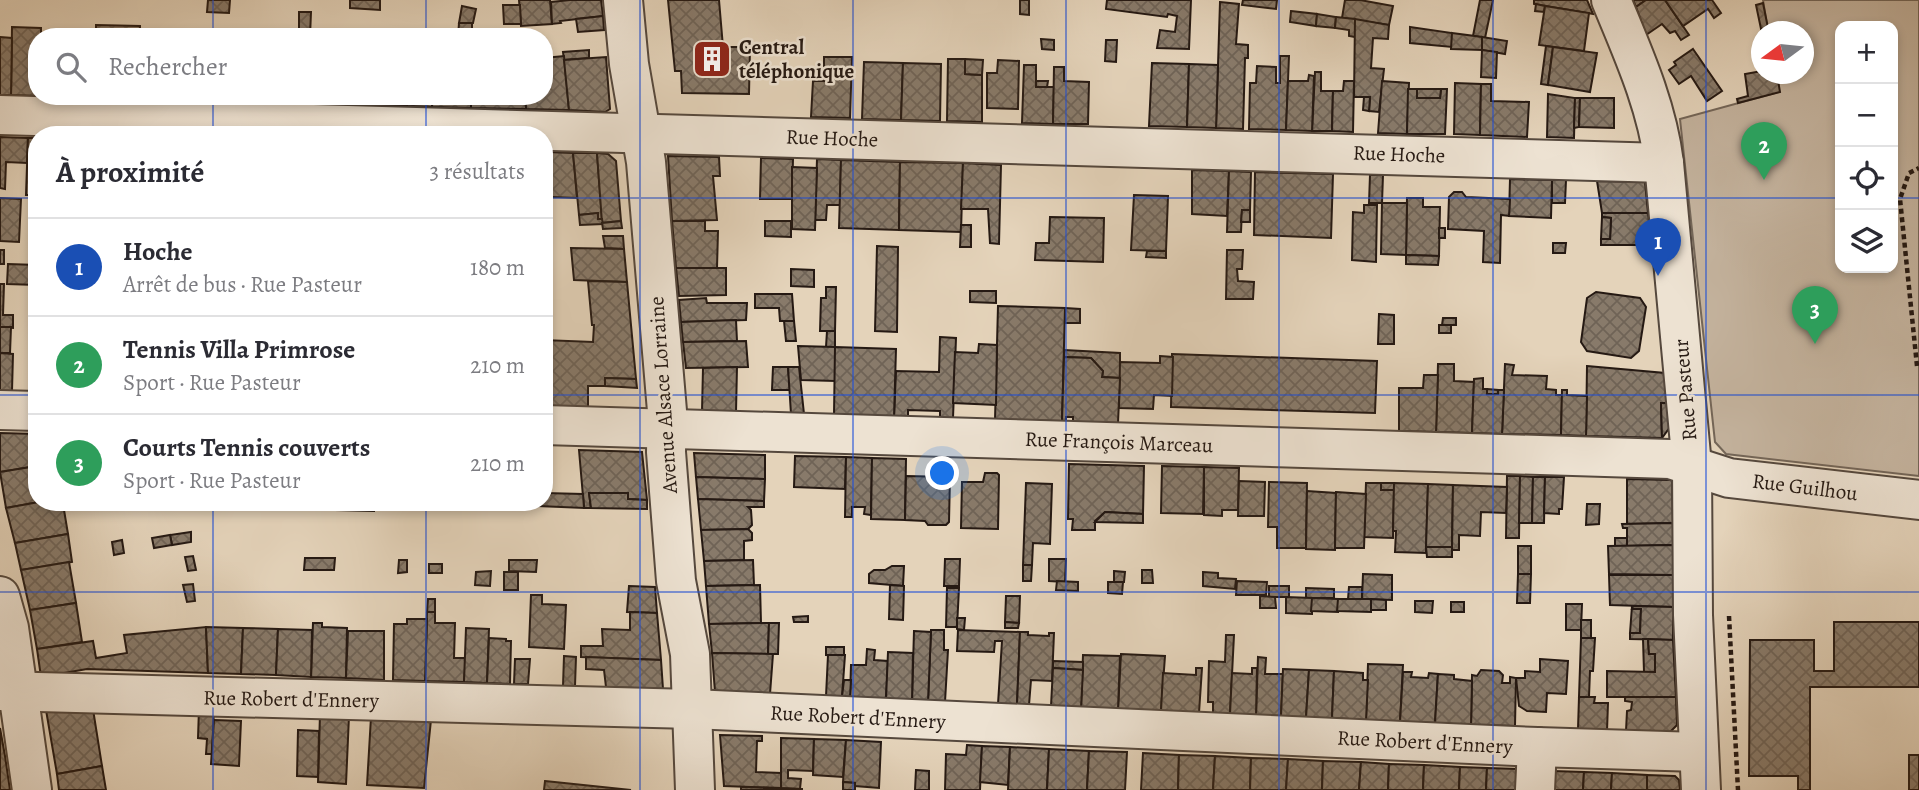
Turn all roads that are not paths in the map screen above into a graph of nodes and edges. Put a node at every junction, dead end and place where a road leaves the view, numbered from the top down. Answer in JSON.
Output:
{"nodes":[{"id":1,"x":623,"y":0,"type":"edge"},
{"id":2,"x":1611,"y":0,"type":"edge"},
{"id":3,"x":0,"y":115,"type":"edge"},
{"id":4,"x":414,"y":126,"type":"edge"},
{"id":5,"x":553,"y":130,"type":"edge"},
{"id":6,"x":640,"y":132,"type":"junction"},
{"id":7,"x":1664,"y":163,"type":"junction"},
{"id":8,"x":0,"y":410,"type":"edge"},
{"id":9,"x":28,"y":411,"type":"edge"},
{"id":10,"x":553,"y":425,"type":"edge"},
{"id":11,"x":667,"y":429,"type":"junction"},
{"id":12,"x":1692,"y":467,"type":"junction"},
{"id":13,"x":1919,"y":500,"type":"edge"},
{"id":14,"x":0,"y":596,"type":"edge"},
{"id":15,"x":9,"y":692,"type":"edge"},
{"id":16,"x":692,"y":709,"type":"junction"},
{"id":17,"x":1537,"y":747,"type":"junction"},
{"id":18,"x":1698,"y":752,"type":"junction"},
{"id":19,"x":32,"y":790,"type":"edge"},
{"id":20,"x":695,"y":790,"type":"edge"},
{"id":21,"x":1535,"y":790,"type":"edge"},
{"id":22,"x":1701,"y":790,"type":"edge"}],
"edges":[{"from":1,"to":6,"type":"street","name":"Avenue Alsace Lorraine"},
{"from":2,"to":7,"type":"street","name":"Rue Pasteur"},
{"from":3,"to":4,"type":"street","name":"Rue Hoche"},
{"from":5,"to":6,"type":"street","name":"Rue Hoche"},
{"from":6,"to":7,"type":"street","name":"Rue Hoche"},
{"from":6,"to":11,"type":"street","name":"Avenue Alsace Lorraine"},
{"from":7,"to":12,"type":"street","name":"Rue Pasteur"},
{"from":8,"to":9,"type":"street"},
{"from":10,"to":11,"type":"street","name":"Rue François Marceau"},
{"from":11,"to":12,"type":"street","name":"Rue François Marceau"},
{"from":11,"to":16,"type":"street","name":"Avenue Alsace Lorraine"},
{"from":12,"to":13,"type":"street","name":"Rue Guilhou"},
{"from":12,"to":18,"type":"street","name":"Rue Pasteur"},
{"from":14,"to":15,"type":"street"},
{"from":15,"to":16,"type":"street","name":"Rue Robert d'Ennery"},
{"from":15,"to":19,"type":"street"},
{"from":16,"to":17,"type":"street","name":"Rue Robert d'Ennery"},
{"from":16,"to":20,"type":"street","name":"Avenue Alsace Lorraine"},
{"from":17,"to":18,"type":"street","name":"Rue Robert d'Ennery"},
{"from":17,"to":21,"type":"street"},
{"from":18,"to":22,"type":"street","name":"Rue Pasteur"}]}
